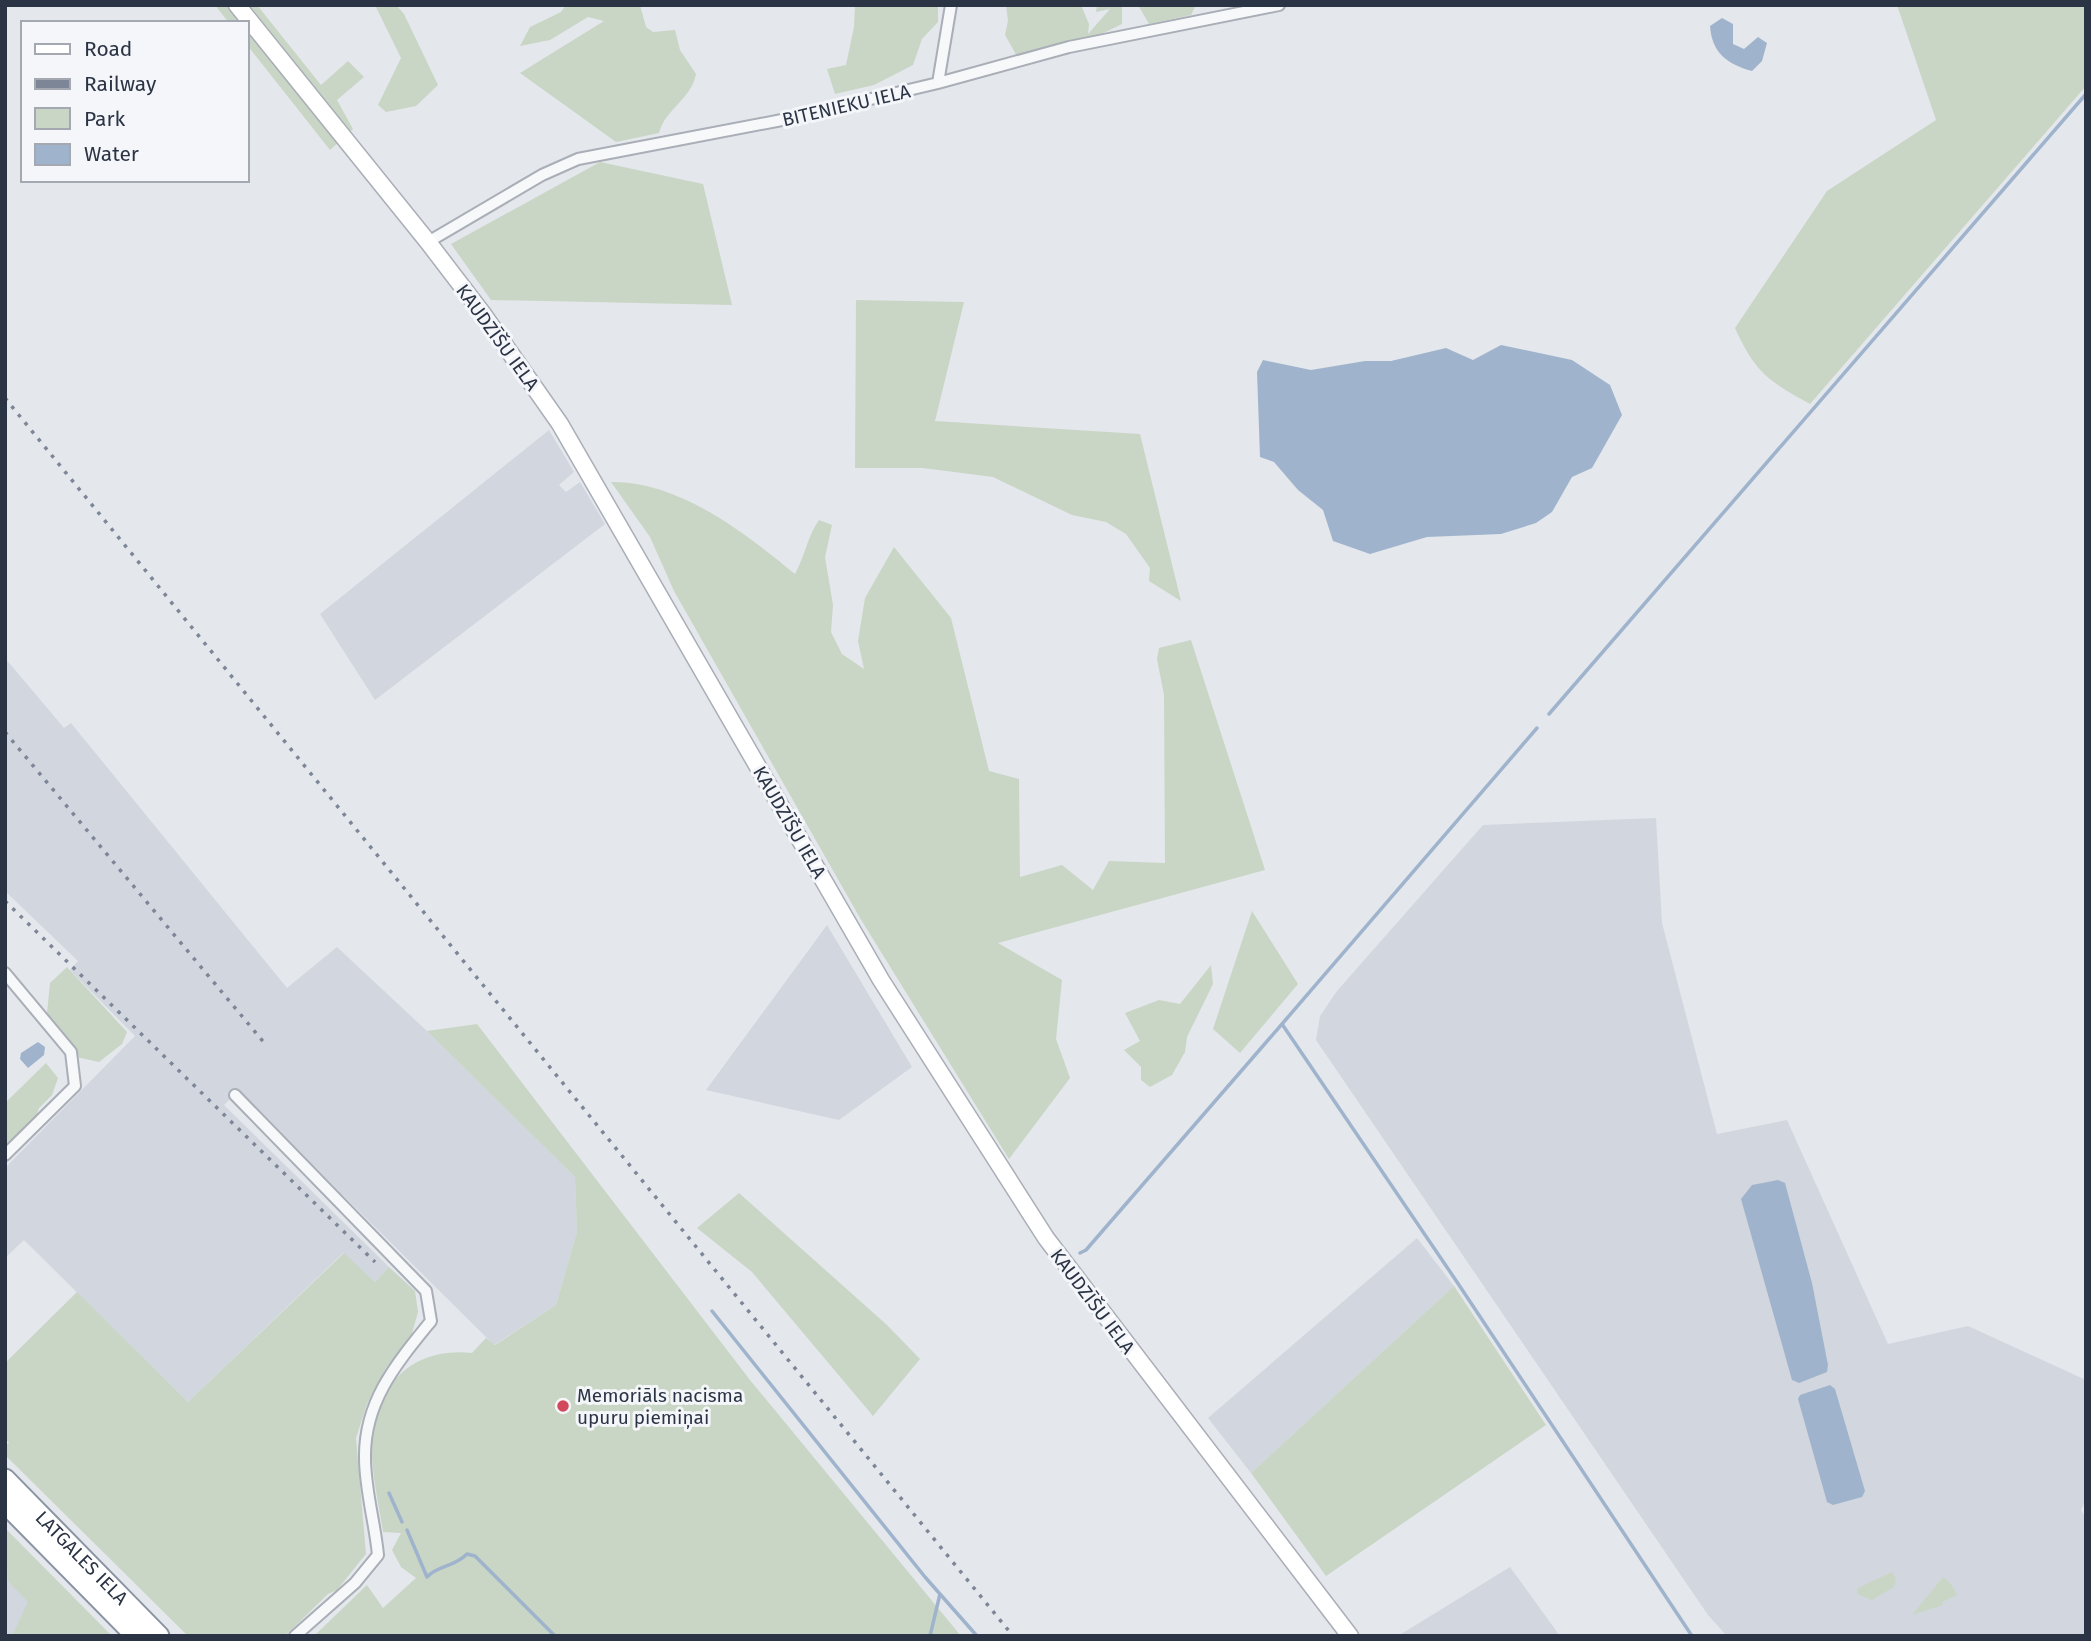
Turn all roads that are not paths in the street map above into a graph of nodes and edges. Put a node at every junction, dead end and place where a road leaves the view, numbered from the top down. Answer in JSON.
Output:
{"nodes":[{"id":1,"x":237,"y":5,"type":"edge"},
{"id":2,"x":951,"y":5,"type":"edge"},
{"id":3,"x":1279,"y":5,"type":"edge"},
{"id":4,"x":938,"y":83,"type":"junction"},
{"id":5,"x":428,"y":242,"type":"junction"},
{"id":6,"x":5,"y":973,"type":"edge"},
{"id":7,"x":235,"y":1095,"type":"dead end"},
{"id":8,"x":5,"y":1155,"type":"edge"},
{"id":9,"x":5,"y":1479,"type":"edge"},
{"id":10,"x":5,"y":1503,"type":"edge"},
{"id":11,"x":136,"y":1636,"type":"edge"},
{"id":12,"x":159,"y":1636,"type":"edge"},
{"id":13,"x":295,"y":1636,"type":"edge"},
{"id":14,"x":1350,"y":1636,"type":"edge"}],
"edges":[{"from":1,"to":5,"type":"street","name":"KAUDZĪŠU IELA"},
{"from":2,"to":4,"type":"street"},
{"from":3,"to":4,"type":"street","name":"BITENIEKU IELA"},
{"from":4,"to":5,"type":"street","name":"BITENIEKU IELA"},
{"from":5,"to":14,"type":"street","name":"KAUDZĪŠU IELA"},
{"from":6,"to":8,"type":"street"},
{"from":7,"to":13,"type":"street"},
{"from":9,"to":12,"type":"highway","name":"LATGALES IELA"},
{"from":10,"to":11,"type":"highway","name":"LATGALES IELA"}]}
